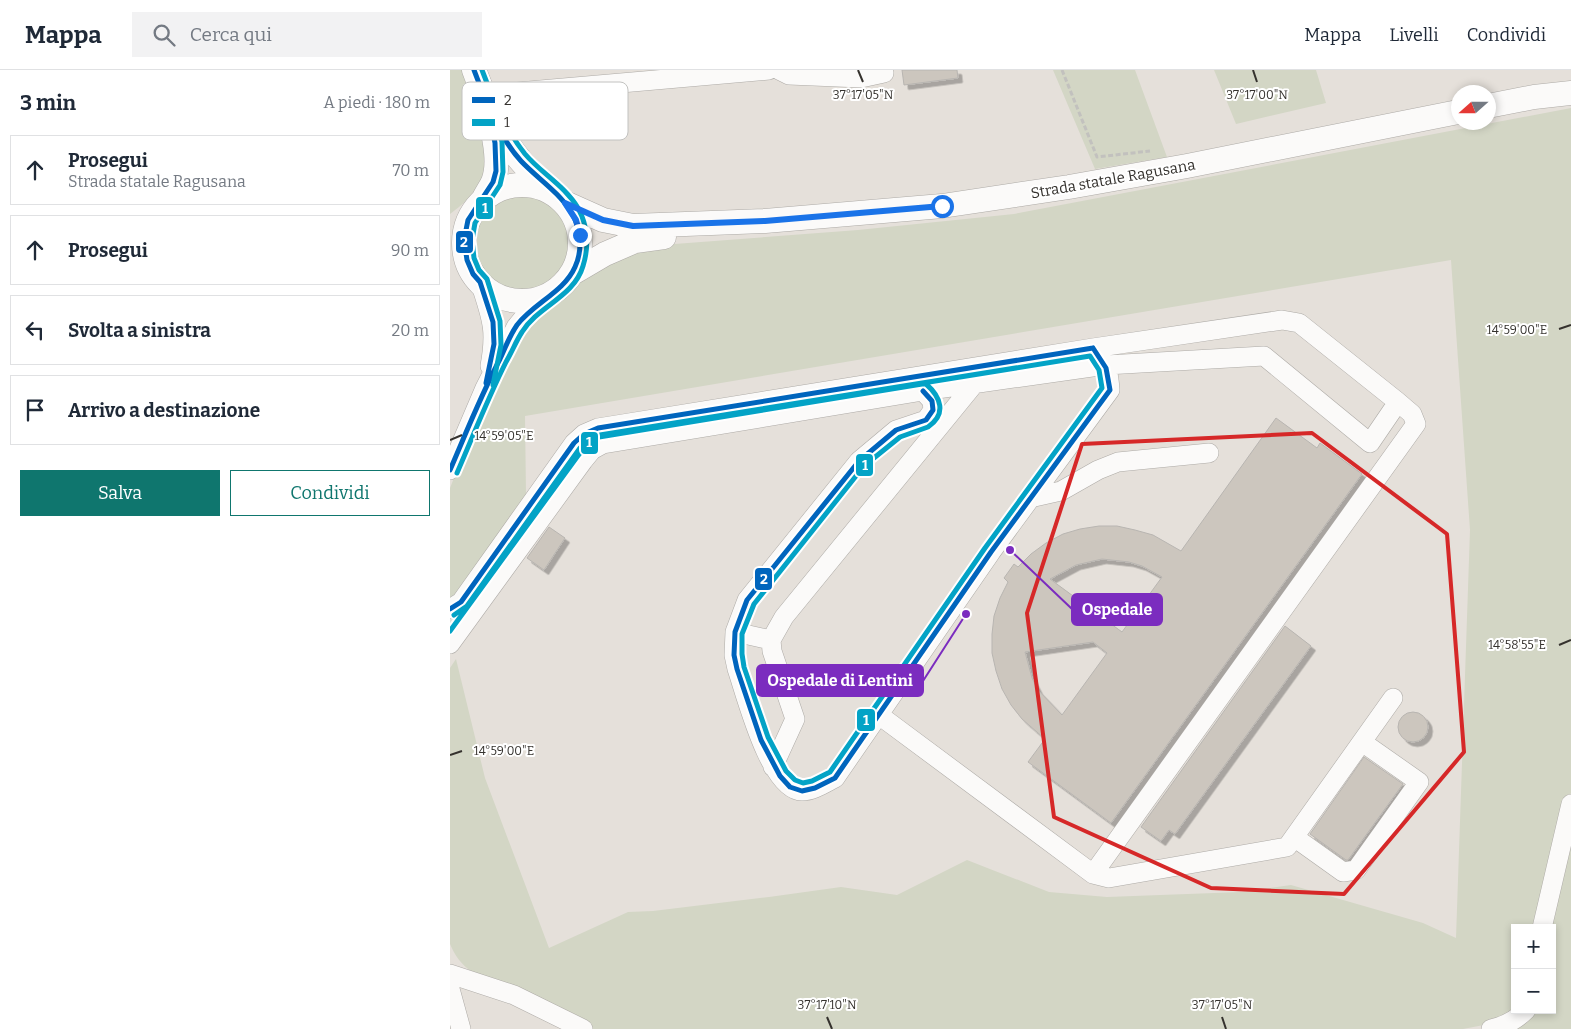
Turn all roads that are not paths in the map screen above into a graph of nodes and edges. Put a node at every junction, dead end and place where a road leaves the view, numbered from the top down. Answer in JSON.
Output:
{"nodes":[{"id":1,"x":769,"y":70,"type":"edge"},
{"id":2,"x":779,"y":70,"type":"edge"},
{"id":3,"x":884,"y":73,"type":"dead end"},
{"id":4,"x":503,"y":82,"type":"edge"},
{"id":5,"x":1571,"y":93,"type":"edge"},
{"id":6,"x":1496,"y":104,"type":"edge"},
{"id":7,"x":1451,"y":113,"type":"edge"},
{"id":8,"x":495,"y":140,"type":"edge"},
{"id":9,"x":506,"y":140,"type":"edge"},
{"id":10,"x":559,"y":198,"type":"junction"},
{"id":11,"x":479,"y":203,"type":"junction"},
{"id":12,"x":765,"y":221,"type":"junction"},
{"id":13,"x":450,"y":223,"type":"edge"},
{"id":14,"x":450,"y":258,"type":"edge"},
{"id":15,"x":571,"y":274,"type":"junction"},
{"id":16,"x":477,"y":278,"type":"junction"},
{"id":17,"x":550,"y":294,"type":"junction"},
{"id":18,"x":1148,"y":340,"type":"junction"},
{"id":19,"x":1093,"y":348,"type":"junction"},
{"id":20,"x":1140,"y":363,"type":"junction"},
{"id":21,"x":1106,"y":364,"type":"junction"},
{"id":22,"x":975,"y":383,"type":"junction"},
{"id":23,"x":485,"y":388,"type":"junction"},
{"id":24,"x":1110,"y":390,"type":"junction"},
{"id":25,"x":923,"y":391,"type":"junction"},
{"id":26,"x":1398,"y":402,"type":"junction"},
{"id":27,"x":916,"y":423,"type":"junction"},
{"id":28,"x":928,"y":442,"type":"junction"},
{"id":29,"x":1208,"y":453,"type":"dead end"},
{"id":30,"x":450,"y":470,"type":"edge"},
{"id":31,"x":1030,"y":498,"type":"junction"},
{"id":32,"x":450,"y":609,"type":"edge"},
{"id":33,"x":450,"y":621,"type":"edge"},
{"id":34,"x":735,"y":632,"type":"junction"},
{"id":35,"x":770,"y":640,"type":"junction"},
{"id":36,"x":451,"y":643,"type":"edge"},
{"id":37,"x":1393,"y":698,"type":"dead end"},
{"id":38,"x":879,"y":715,"type":"junction"},
{"id":39,"x":1362,"y":742,"type":"junction"},
{"id":40,"x":773,"y":766,"type":"junction"},
{"id":41,"x":1571,"y":804,"type":"edge"},
{"id":42,"x":1294,"y":837,"type":"junction"},
{"id":43,"x":1093,"y":874,"type":"junction"},
{"id":44,"x":1543,"y":924,"type":"edge"},
{"id":45,"x":450,"y":974,"type":"edge"},
{"id":46,"x":450,"y":988,"type":"edge"},
{"id":47,"x":1521,"y":1014,"type":"edge"},
{"id":48,"x":461,"y":1029,"type":"edge"},
{"id":49,"x":583,"y":1029,"type":"edge"},
{"id":50,"x":1491,"y":1029,"type":"edge"}],
"edges":[{"from":1,"to":4,"type":"street"},
{"from":2,"to":3,"type":"street"},
{"from":5,"to":6,"type":"main road"},
{"from":7,"to":12,"type":"main road","name":"Strada statale Ragusana"},
{"from":8,"to":11,"type":"main road"},
{"from":9,"to":10,"type":"main road"},
{"from":10,"to":11,"type":"main road"},
{"from":10,"to":12,"type":"main road"},
{"from":10,"to":15,"type":"main road"},
{"from":11,"to":13,"type":"main road"},
{"from":11,"to":16,"type":"main road"},
{"from":12,"to":15,"type":"main road"},
{"from":14,"to":16,"type":"main road"},
{"from":15,"to":17,"type":"main road"},
{"from":16,"to":17,"type":"main road"},
{"from":16,"to":23,"type":"street"},
{"from":17,"to":23,"type":"street"},
{"from":18,"to":19,"type":"street"},
{"from":18,"to":20,"type":"street"},
{"from":18,"to":26,"type":"street"},
{"from":19,"to":21,"type":"street"},
{"from":19,"to":32,"type":"street"},
{"from":20,"to":21,"type":"street"},
{"from":20,"to":24,"type":"street"},
{"from":20,"to":26,"type":"street"},
{"from":21,"to":22,"type":"street"},
{"from":21,"to":24,"type":"street"},
{"from":22,"to":25,"type":"street"},
{"from":22,"to":28,"type":"street"},
{"from":23,"to":30,"type":"street"},
{"from":24,"to":31,"type":"street"},
{"from":25,"to":27,"type":"street"},
{"from":25,"to":36,"type":"street"},
{"from":26,"to":43,"type":"street"},
{"from":27,"to":28,"type":"street"},
{"from":27,"to":34,"type":"street"},
{"from":28,"to":35,"type":"street"},
{"from":29,"to":31,"type":"street"},
{"from":31,"to":38,"type":"street"},
{"from":33,"to":36,"type":"street"},
{"from":34,"to":35,"type":"street"},
{"from":34,"to":40,"type":"street"},
{"from":35,"to":40,"type":"street"},
{"from":37,"to":39,"type":"street"},
{"from":38,"to":40,"type":"street"},
{"from":38,"to":43,"type":"street"},
{"from":39,"to":42,"type":"street"},
{"from":39,"to":42,"type":"street"},
{"from":41,"to":44,"type":"street"},
{"from":42,"to":43,"type":"street"},
{"from":45,"to":49,"type":"street"},
{"from":46,"to":48,"type":"street"},
{"from":47,"to":50,"type":"street"}]}
